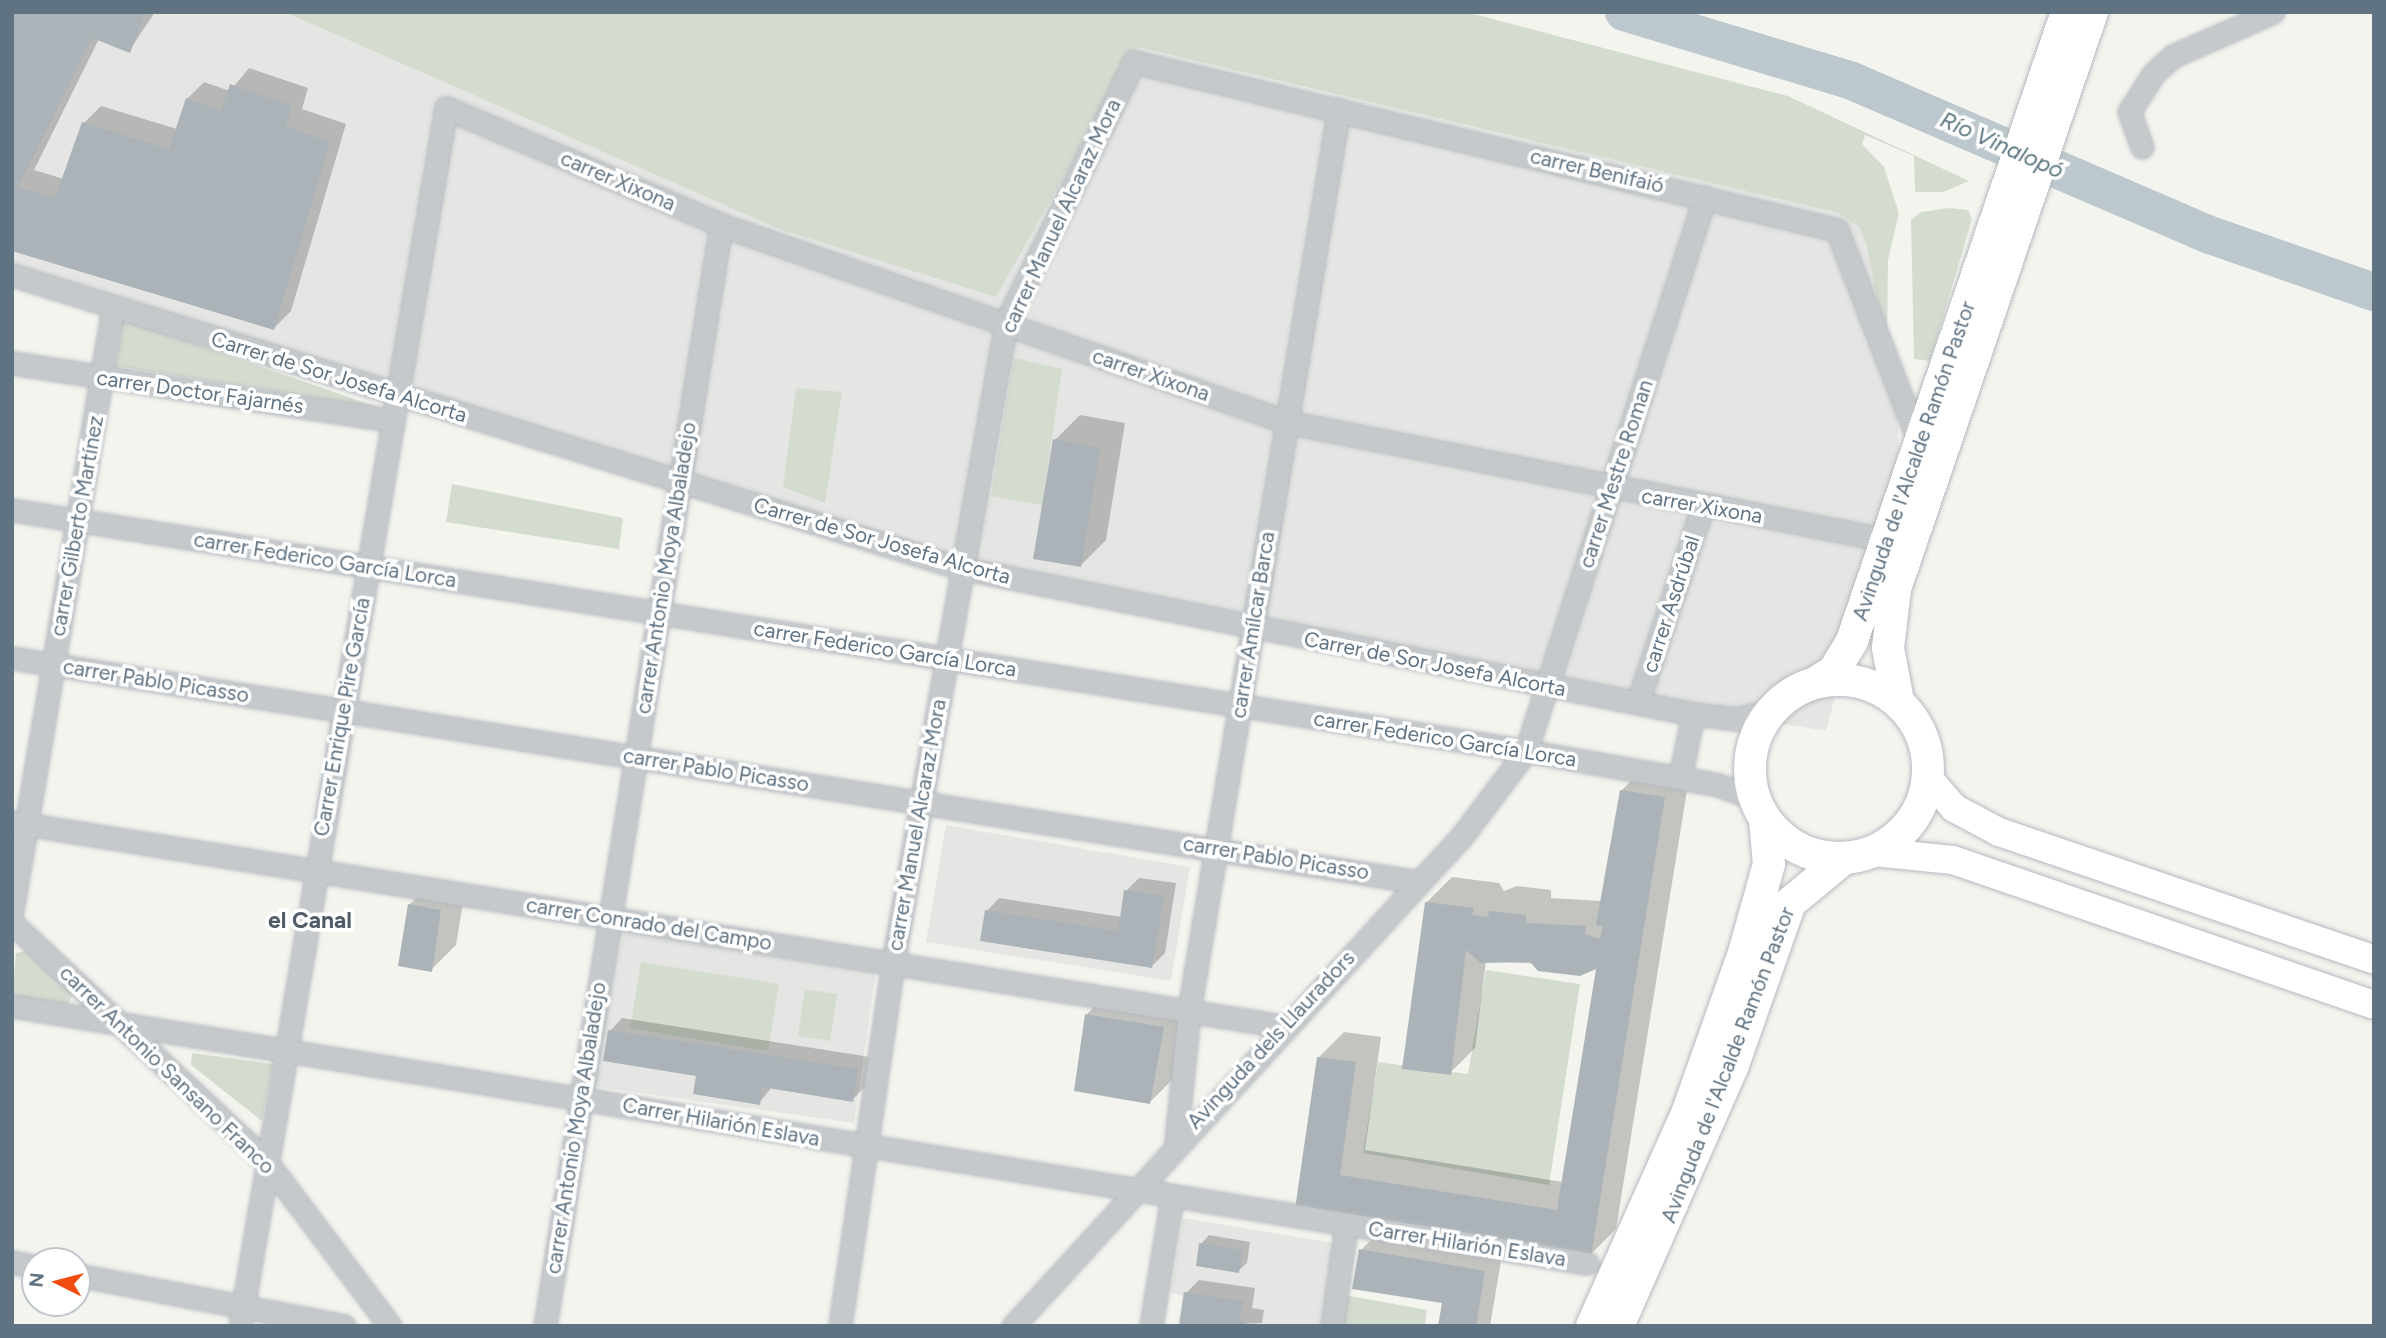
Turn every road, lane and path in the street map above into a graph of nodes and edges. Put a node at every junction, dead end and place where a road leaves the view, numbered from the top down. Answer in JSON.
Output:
{"nodes":[{"id":1,"x":2067,"y":12,"type":"edge"},
{"id":2,"x":2092,"y":12,"type":"edge"},
{"id":3,"x":2273,"y":12,"type":"edge"},
{"id":4,"x":1133,"y":62,"type":"joint"},
{"id":5,"x":2058,"y":75,"type":"junction"},
{"id":6,"x":446,"y":108,"type":"joint"},
{"id":7,"x":1339,"y":109,"type":"junction"},
{"id":8,"x":2142,"y":147,"type":"dead end"},
{"id":9,"x":1705,"y":197,"type":"junction"},
{"id":10,"x":721,"y":225,"type":"junction"},
{"id":11,"x":2005,"y":231,"type":"junction"},
{"id":12,"x":12,"y":275,"type":"edge"},
{"id":13,"x":113,"y":308,"type":"junction"},
{"id":14,"x":1006,"y":323,"type":"junction"},
{"id":15,"x":12,"y":363,"type":"edge"},
{"id":16,"x":102,"y":378,"type":"junction"},
{"id":17,"x":394,"y":394,"type":"junction"},
{"id":18,"x":389,"y":420,"type":"junction"},
{"id":19,"x":1287,"y":422,"type":"junction"},
{"id":20,"x":1919,"y":443,"type":"junction"},
{"id":21,"x":680,"y":482,"type":"junction"},
{"id":22,"x":1611,"y":489,"type":"junction"},
{"id":23,"x":1703,"y":506,"type":"junction"},
{"id":24,"x":12,"y":510,"type":"edge"},
{"id":25,"x":78,"y":520,"type":"junction"},
{"id":26,"x":1886,"y":540,"type":"junction"},
{"id":27,"x":367,"y":566,"type":"junction"},
{"id":28,"x":961,"y":568,"type":"junction"},
{"id":29,"x":659,"y":613,"type":"junction"},
{"id":30,"x":1251,"y":629,"type":"junction"},
{"id":31,"x":12,"y":658,"type":"edge"},
{"id":32,"x":946,"y":658,"type":"junction"},
{"id":33,"x":53,"y":665,"type":"junction"},
{"id":34,"x":1817,"y":682,"type":"junction"},
{"id":35,"x":1548,"y":685,"type":"junction"},
{"id":36,"x":1898,"y":701,"type":"junction"},
{"id":37,"x":1638,"y":702,"type":"junction"},
{"id":38,"x":1240,"y":705,"type":"junction"},
{"id":39,"x":344,"y":711,"type":"junction"},
{"id":40,"x":1771,"y":711,"type":"junction"},
{"id":41,"x":1693,"y":714,"type":"junction"},
{"id":42,"x":1526,"y":751,"type":"junction"},
{"id":43,"x":635,"y":757,"type":"junction"},
{"id":44,"x":1680,"y":778,"type":"junction"},
{"id":45,"x":1928,"y":778,"type":"junction"},
{"id":46,"x":921,"y":802,"type":"junction"},
{"id":47,"x":1761,"y":810,"type":"junction"},
{"id":48,"x":19,"y":823,"type":"edge"},
{"id":49,"x":1216,"y":848,"type":"junction"},
{"id":50,"x":1874,"y":852,"type":"junction"},
{"id":51,"x":1843,"y":859,"type":"junction"},
{"id":52,"x":316,"y":870,"type":"junction"},
{"id":53,"x":1419,"y":882,"type":"junction"},
{"id":54,"x":12,"y":911,"type":"edge"},
{"id":55,"x":608,"y":918,"type":"junction"},
{"id":56,"x":12,"y":922,"type":"edge"},
{"id":57,"x":2374,"y":960,"type":"edge"},
{"id":58,"x":893,"y":963,"type":"junction"},
{"id":59,"x":2374,"y":1005,"type":"edge"},
{"id":60,"x":12,"y":1006,"type":"edge"},
{"id":61,"x":1189,"y":1011,"type":"junction"},
{"id":62,"x":121,"y":1023,"type":"junction"},
{"id":63,"x":1287,"y":1027,"type":"junction"},
{"id":64,"x":287,"y":1049,"type":"junction"},
{"id":65,"x":580,"y":1096,"type":"junction"},
{"id":66,"x":1176,"y":1142,"type":"junction"},
{"id":67,"x":869,"y":1148,"type":"junction"},
{"id":68,"x":266,"y":1161,"type":"junction"},
{"id":69,"x":1136,"y":1192,"type":"junction"},
{"id":70,"x":1172,"y":1198,"type":"junction"},
{"id":71,"x":1346,"y":1226,"type":"junction"},
{"id":72,"x":1587,"y":1263,"type":"dead end"},
{"id":73,"x":91,"y":1278,"type":"edge"},
{"id":74,"x":241,"y":1316,"type":"edge"},
{"id":75,"x":344,"y":1326,"type":"edge"},
{"id":76,"x":390,"y":1326,"type":"edge"},
{"id":77,"x":545,"y":1326,"type":"edge"},
{"id":78,"x":840,"y":1326,"type":"edge"},
{"id":79,"x":1013,"y":1326,"type":"edge"},
{"id":80,"x":1151,"y":1326,"type":"edge"},
{"id":81,"x":1332,"y":1326,"type":"edge"},
{"id":82,"x":1592,"y":1326,"type":"edge"},
{"id":83,"x":1618,"y":1326,"type":"edge"}],
"edges":[{"from":1,"to":5,"type":"main road"},
{"from":2,"to":5,"type":"main road"},
{"from":3,"to":8,"type":"street"},
{"from":4,"to":7,"type":"street","name":"carrer Benifaió"},
{"from":4,"to":14,"type":"street","name":"carrer Manuel Alcaraz Mora"},
{"from":5,"to":11,"type":"main road"},
{"from":6,"to":10,"type":"street","name":"carrer Xixona"},
{"from":6,"to":17,"type":"street","name":"Carrer Enrique Pire García"},
{"from":7,"to":9,"type":"street","name":"carrer Benifaió"},
{"from":7,"to":19,"type":"street","name":"carrer Amílcar Barca"},
{"from":9,"to":20,"type":"street","name":"carrer Benifaió"},
{"from":9,"to":22,"type":"street","name":"carrer Mestre Roman"},
{"from":10,"to":14,"type":"street","name":"carrer Xixona"},
{"from":10,"to":21,"type":"street","name":"carrer Antonio Moya Albaladejo"},
{"from":11,"to":20,"type":"main road","name":"Avinguda de l'Alcalde Ramón Pastor"},
{"from":11,"to":36,"type":"main road","name":"Avinguda de l'Alcalde Ramón Pastor"},
{"from":12,"to":13,"type":"street","name":"Carrer de Sor Josefa Alcorta"},
{"from":13,"to":16,"type":"street","name":"carrer Gilberto Martínez"},
{"from":13,"to":17,"type":"street","name":"Carrer de Sor Josefa Alcorta"},
{"from":14,"to":19,"type":"street","name":"carrer Xixona"},
{"from":14,"to":28,"type":"street","name":"carrer Manuel Alcaraz Mora"},
{"from":15,"to":16,"type":"street","name":"carrer Doctor Fajarnés"},
{"from":16,"to":18,"type":"street","name":"carrer Doctor Fajarnés"},
{"from":16,"to":25,"type":"street","name":"carrer Gilberto Martínez"},
{"from":17,"to":18,"type":"street","name":"Carrer Enrique Pire García"},
{"from":17,"to":21,"type":"street","name":"Carrer de Sor Josefa Alcorta"},
{"from":18,"to":27,"type":"street","name":"Carrer Enrique Pire García"},
{"from":19,"to":22,"type":"street","name":"carrer Xixona"},
{"from":19,"to":30,"type":"street","name":"carrer Amílcar Barca"},
{"from":20,"to":26,"type":"main road","name":"Avinguda de l'Alcalde Ramón Pastor"},
{"from":21,"to":28,"type":"street","name":"Carrer de Sor Josefa Alcorta"},
{"from":21,"to":29,"type":"street","name":"carrer Antonio Moya Albaladejo"},
{"from":22,"to":23,"type":"street","name":"carrer Xixona"},
{"from":22,"to":35,"type":"street","name":"carrer Mestre Roman"},
{"from":23,"to":26,"type":"street","name":"carrer Xixona"},
{"from":23,"to":37,"type":"street","name":"carrer Asdrúbal"},
{"from":24,"to":25,"type":"street","name":"carrer Federico García Lorca"},
{"from":25,"to":27,"type":"street","name":"carrer Federico García Lorca"},
{"from":25,"to":33,"type":"street","name":"carrer Gilberto Martínez"},
{"from":26,"to":34,"type":"main road","name":"Avinguda de l'Alcalde Ramón Pastor"},
{"from":27,"to":29,"type":"street","name":"carrer Federico García Lorca"},
{"from":27,"to":39,"type":"street","name":"Carrer Enrique Pire García"},
{"from":28,"to":30,"type":"street","name":"Carrer de Sor Josefa Alcorta"},
{"from":28,"to":32,"type":"street","name":"carrer Manuel Alcaraz Mora"},
{"from":29,"to":32,"type":"street","name":"carrer Federico García Lorca"},
{"from":29,"to":43,"type":"street","name":"carrer Antonio Moya Albaladejo"},
{"from":30,"to":35,"type":"street","name":"Carrer de Sor Josefa Alcorta"},
{"from":30,"to":38,"type":"street","name":"carrer Amílcar Barca"},
{"from":31,"to":33,"type":"street","name":"carrer Pablo Picasso"},
{"from":32,"to":38,"type":"street","name":"carrer Federico García Lorca"},
{"from":32,"to":46,"type":"street","name":"carrer Manuel Alcaraz Mora"},
{"from":33,"to":39,"type":"street","name":"carrer Pablo Picasso"},
{"from":33,"to":48,"type":"street","name":"carrer Gilberto Martínez"},
{"from":34,"to":36,"type":"main road"},
{"from":34,"to":40,"type":"main road"},
{"from":35,"to":37,"type":"street","name":"Carrer de Sor Josefa Alcorta"},
{"from":35,"to":42,"type":"street","name":"carrer Mestre Roman"},
{"from":36,"to":45,"type":"main road"},
{"from":37,"to":41,"type":"street","name":"Carrer de Sor Josefa Alcorta"},
{"from":38,"to":42,"type":"street","name":"carrer Federico García Lorca"},
{"from":38,"to":49,"type":"street","name":"carrer Amílcar Barca"},
{"from":39,"to":43,"type":"street","name":"carrer Pablo Picasso"},
{"from":39,"to":52,"type":"street","name":"Carrer Enrique Pire García"},
{"from":40,"to":41,"type":"street","name":"Carrer de Sor Josefa Alcorta"},
{"from":40,"to":47,"type":"main road"},
{"from":41,"to":44,"type":"street"},
{"from":42,"to":44,"type":"street","name":"carrer Federico García Lorca"},
{"from":42,"to":53,"type":"street","name":"Avinguda dels Llauradors"},
{"from":43,"to":46,"type":"street","name":"carrer Pablo Picasso"},
{"from":43,"to":55,"type":"street","name":"carrer Antonio Moya Albaladejo"},
{"from":44,"to":47,"type":"street","name":"carrer Federico García Lorca"},
{"from":45,"to":50,"type":"main road"},
{"from":45,"to":57,"type":"main road"},
{"from":46,"to":49,"type":"street","name":"carrer Pablo Picasso"},
{"from":46,"to":58,"type":"street","name":"carrer Manuel Alcaraz Mora"},
{"from":47,"to":51,"type":"main road"},
{"from":47,"to":82,"type":"main road","name":"Avinguda de l'Alcalde Ramón Pastor"},
{"from":48,"to":52,"type":"street","name":"carrer Conrado del Campo"},
{"from":48,"to":54,"type":"street","name":"carrer Gilberto Martínez"},
{"from":49,"to":53,"type":"street","name":"carrer Pablo Picasso"},
{"from":49,"to":61,"type":"street","name":"carrer Amílcar Barca"},
{"from":50,"to":51,"type":"main road"},
{"from":50,"to":59,"type":"main road"},
{"from":51,"to":83,"type":"main road","name":"Avinguda de l'Alcalde Ramón Pastor"},
{"from":52,"to":55,"type":"street","name":"carrer Conrado del Campo"},
{"from":52,"to":64,"type":"street","name":"Carrer Enrique Pire García"},
{"from":53,"to":63,"type":"street","name":"Avinguda dels Llauradors"},
{"from":55,"to":58,"type":"street","name":"carrer Conrado del Campo"},
{"from":55,"to":65,"type":"street","name":"carrer Antonio Moya Albaladejo"},
{"from":56,"to":62,"type":"street","name":"carrer Antonio Sansano Franco"},
{"from":58,"to":61,"type":"street","name":"carrer Conrado del Campo"},
{"from":58,"to":67,"type":"street","name":"carrer Manuel Alcaraz Mora"},
{"from":60,"to":62,"type":"street","name":"Carrer Hilarión Eslava"},
{"from":61,"to":63,"type":"street","name":"carrer Conrado del Campo"},
{"from":61,"to":66,"type":"street","name":"carrer Amílcar Barca"},
{"from":62,"to":64,"type":"street","name":"Carrer Hilarión Eslava"},
{"from":62,"to":68,"type":"street","name":"carrer Antonio Sansano Franco"},
{"from":63,"to":66,"type":"street","name":"Avinguda dels Llauradors"},
{"from":64,"to":65,"type":"street","name":"Carrer Hilarión Eslava"},
{"from":64,"to":68,"type":"street","name":"Carrer Enrique Pire García"},
{"from":65,"to":67,"type":"street","name":"Carrer Hilarión Eslava"},
{"from":65,"to":77,"type":"street","name":"carrer Antonio Moya Albaladejo"},
{"from":66,"to":69,"type":"street","name":"Avinguda dels Llauradors"},
{"from":67,"to":69,"type":"street","name":"Carrer Hilarión Eslava"},
{"from":67,"to":78,"type":"street","name":"carrer Manuel Alcaraz Mora"},
{"from":68,"to":74,"type":"street","name":"Carrer Enrique Pire García"},
{"from":68,"to":76,"type":"street","name":"carrer Antonio Sansano Franco"},
{"from":69,"to":70,"type":"street","name":"Carrer Hilarión Eslava"},
{"from":69,"to":79,"type":"street","name":"Avinguda dels Llauradors"},
{"from":70,"to":71,"type":"street","name":"Carrer Hilarión Eslava"},
{"from":70,"to":80,"type":"street"},
{"from":71,"to":72,"type":"street","name":"Carrer Hilarión Eslava"},
{"from":71,"to":81,"type":"street","name":"Carrer Hilarión Eslava"},
{"from":73,"to":74,"type":"street"},
{"from":74,"to":75,"type":"street"}]}
